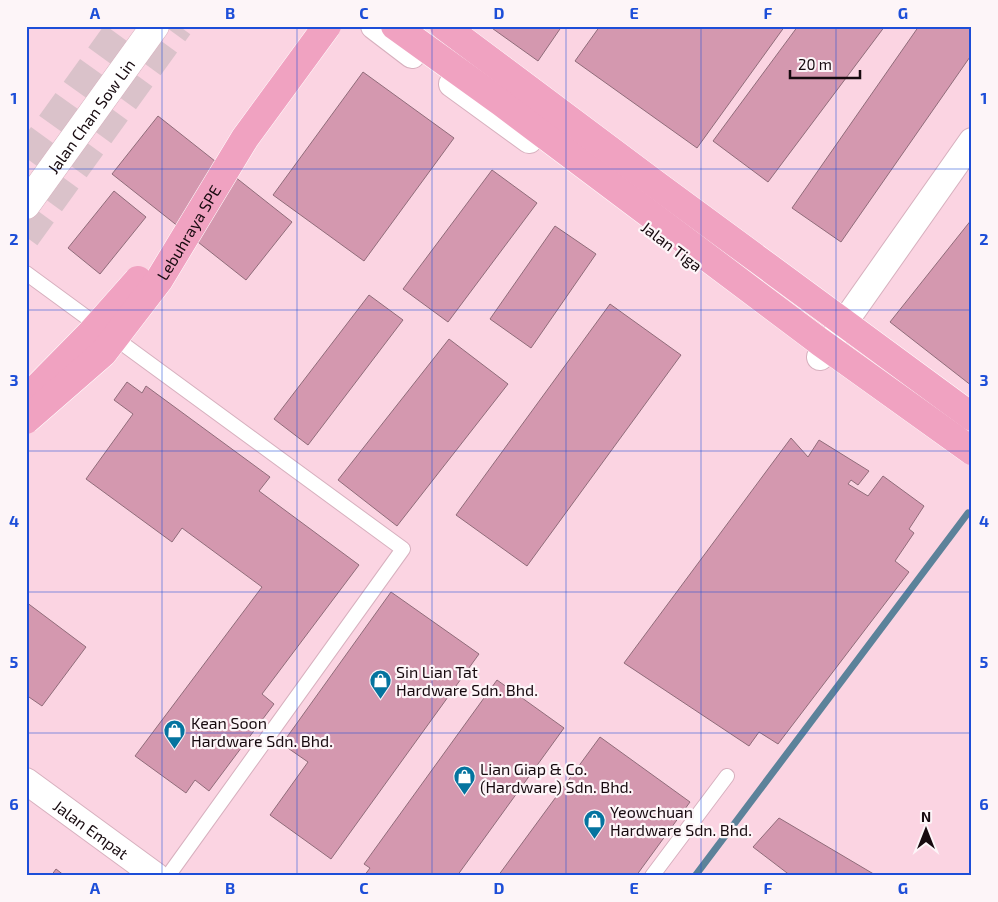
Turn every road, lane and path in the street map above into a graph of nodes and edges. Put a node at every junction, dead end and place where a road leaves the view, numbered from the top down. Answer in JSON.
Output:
{"nodes":[{"id":1,"x":155,"y":26,"type":"edge"},
{"id":2,"x":306,"y":26,"type":"edge"},
{"id":3,"x":327,"y":26,"type":"edge"},
{"id":4,"x":374,"y":26,"type":"edge"},
{"id":5,"x":395,"y":26,"type":"edge"},
{"id":6,"x":444,"y":26,"type":"edge"},
{"id":7,"x":454,"y":26,"type":"edge"},
{"id":8,"x":972,"y":141,"type":"edge"},
{"id":9,"x":26,"y":205,"type":"edge"},
{"id":10,"x":26,"y":273,"type":"edge"},
{"id":11,"x":848,"y":317,"type":"junction"},
{"id":12,"x":820,"y":357,"type":"junction"},
{"id":13,"x":26,"y":398,"type":"edge"},
{"id":14,"x":972,"y":406,"type":"edge"},
{"id":15,"x":972,"y":416,"type":"edge"},
{"id":16,"x":26,"y":420,"type":"edge"},
{"id":17,"x":971,"y":460,"type":"edge"},
{"id":18,"x":727,"y":776,"type":"dead end"},
{"id":19,"x":26,"y":782,"type":"edge"},
{"id":20,"x":156,"y":876,"type":"edge"},
{"id":21,"x":168,"y":876,"type":"edge"},
{"id":22,"x":652,"y":876,"type":"edge"}],
"edges":[{"from":1,"to":9,"type":"street","name":"Jalan Chan Sow Lin"},
{"from":2,"to":13,"type":"highway","name":"Lebuhraya SPE","bridge":true},
{"from":3,"to":16,"type":"highway","name":"Lebuhraya SPE","bridge":true},
{"from":4,"to":12,"type":"street","name":"Jalan Tiga"},
{"from":5,"to":17,"type":"highway","bridge":true},
{"from":6,"to":15,"type":"highway","bridge":true},
{"from":7,"to":11,"type":"street"},
{"from":8,"to":11,"type":"street"},
{"from":10,"to":21,"type":"lane"},
{"from":11,"to":12,"type":"street"},
{"from":11,"to":14,"type":"street"},
{"from":12,"to":17,"type":"street","name":"Jalan Tiga"},
{"from":18,"to":22,"type":"lane"},
{"from":19,"to":20,"type":"street","name":"Jalan Empat"}]}
